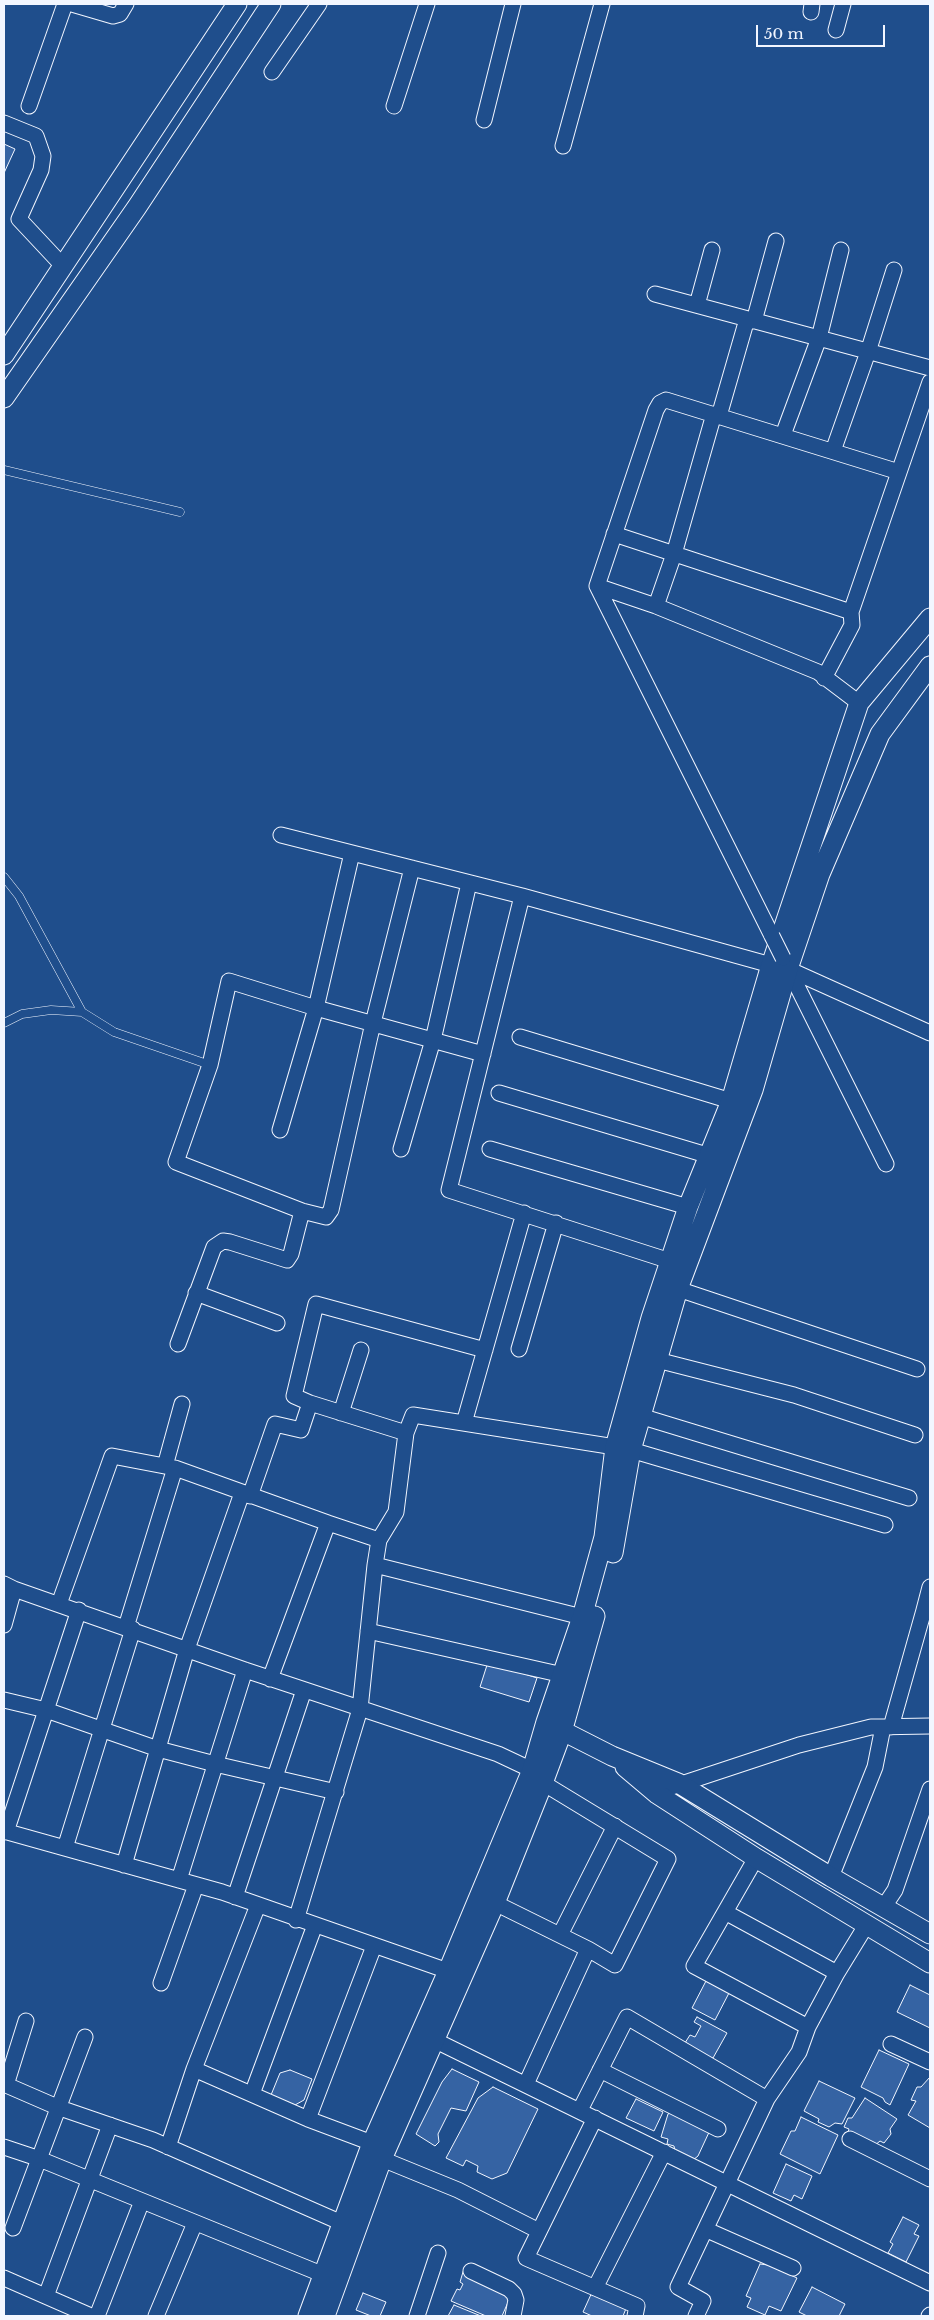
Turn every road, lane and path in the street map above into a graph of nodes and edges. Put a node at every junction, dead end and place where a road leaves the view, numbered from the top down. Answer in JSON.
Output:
{"nodes":[{"id":1,"x":65,"y":4,"type":"edge"},
{"id":2,"x":72,"y":4,"type":"edge"},
{"id":3,"x":126,"y":4,"type":"edge"},
{"id":4,"x":237,"y":4,"type":"edge"},
{"id":5,"x":271,"y":4,"type":"edge"},
{"id":6,"x":319,"y":4,"type":"edge"},
{"id":7,"x":427,"y":4,"type":"edge"},
{"id":8,"x":513,"y":4,"type":"edge"},
{"id":9,"x":602,"y":4,"type":"edge"},
{"id":10,"x":844,"y":4,"type":"edge"},
{"id":11,"x":836,"y":30,"type":"dead end"},
{"id":12,"x":272,"y":72,"type":"dead end"},
{"id":13,"x":29,"y":106,"type":"dead end"},
{"id":14,"x":394,"y":106,"type":"dead end"},
{"id":15,"x":484,"y":120,"type":"dead end"},
{"id":16,"x":4,"y":123,"type":"edge"},
{"id":17,"x":563,"y":146,"type":"dead end"},
{"id":18,"x":776,"y":241,"type":"dead end"},
{"id":19,"x":712,"y":250,"type":"dead end"},
{"id":20,"x":841,"y":250,"type":"dead end"},
{"id":21,"x":63,"y":266,"type":"junction"},
{"id":22,"x":894,"y":270,"type":"dead end"},
{"id":23,"x":655,"y":294,"type":"dead end"},
{"id":24,"x":697,"y":305,"type":"junction"},
{"id":25,"x":750,"y":320,"type":"junction"},
{"id":26,"x":819,"y":338,"type":"junction"},
{"id":27,"x":868,"y":352,"type":"junction"},
{"id":28,"x":4,"y":355,"type":"edge"},
{"id":29,"x":930,"y":368,"type":"edge"},
{"id":30,"x":930,"y":382,"type":"edge"},
{"id":31,"x":4,"y":398,"type":"edge"},
{"id":32,"x":716,"y":415,"type":"junction"},
{"id":33,"x":783,"y":435,"type":"junction"},
{"id":34,"x":833,"y":451,"type":"junction"},
{"id":35,"x":4,"y":470,"type":"edge"},
{"id":36,"x":899,"y":472,"type":"junction"},
{"id":37,"x":180,"y":512,"type":"dead end"},
{"id":38,"x":614,"y":534,"type":"junction"},
{"id":39,"x":674,"y":554,"type":"junction"},
{"id":40,"x":597,"y":586,"type":"junction"},
{"id":41,"x":656,"y":606,"type":"junction"},
{"id":42,"x":851,"y":612,"type":"junction"},
{"id":43,"x":930,"y":618,"type":"edge"},
{"id":44,"x":930,"y":666,"type":"edge"},
{"id":45,"x":824,"y":678,"type":"junction"},
{"id":46,"x":859,"y":703,"type":"junction"},
{"id":47,"x":281,"y":835,"type":"dead end"},
{"id":48,"x":352,"y":853,"type":"junction"},
{"id":49,"x":412,"y":868,"type":"junction"},
{"id":50,"x":4,"y":877,"type":"edge"},
{"id":51,"x":468,"y":883,"type":"junction"},
{"id":52,"x":522,"y":896,"type":"junction"},
{"id":53,"x":781,"y":964,"type":"junction"},
{"id":54,"x":316,"y":1008,"type":"junction"},
{"id":55,"x":82,"y":1012,"type":"junction"},
{"id":56,"x":4,"y":1023,"type":"edge"},
{"id":57,"x":373,"y":1024,"type":"junction"},
{"id":58,"x":930,"y":1033,"type":"edge"},
{"id":59,"x":520,"y":1037,"type":"dead end"},
{"id":60,"x":433,"y":1040,"type":"junction"},
{"id":61,"x":482,"y":1054,"type":"junction"},
{"id":62,"x":210,"y":1065,"type":"junction"},
{"id":63,"x":499,"y":1093,"type":"dead end"},
{"id":64,"x":731,"y":1101,"type":"junction"},
{"id":65,"x":280,"y":1130,"type":"dead end"},
{"id":66,"x":401,"y":1148,"type":"dead end"},
{"id":67,"x":490,"y":1149,"type":"dead end"},
{"id":68,"x":710,"y":1156,"type":"junction"},
{"id":69,"x":886,"y":1164,"type":"dead end"},
{"id":70,"x":688,"y":1207,"type":"junction"},
{"id":71,"x":302,"y":1211,"type":"junction"},
{"id":72,"x":524,"y":1213,"type":"junction"},
{"id":73,"x":556,"y":1223,"type":"junction"},
{"id":74,"x":670,"y":1261,"type":"junction"},
{"id":75,"x":678,"y":1289,"type":"junction"},
{"id":76,"x":196,"y":1293,"type":"junction"},
{"id":77,"x":277,"y":1323,"type":"dead end"},
{"id":78,"x":178,"y":1344,"type":"dead end"},
{"id":79,"x":520,"y":1348,"type":"dead end"},
{"id":80,"x":361,"y":1350,"type":"dead end"},
{"id":81,"x":485,"y":1350,"type":"junction"},
{"id":82,"x":658,"y":1360,"type":"junction"},
{"id":83,"x":918,"y":1369,"type":"dead end"},
{"id":84,"x":310,"y":1403,"type":"junction"},
{"id":85,"x":182,"y":1404,"type":"dead end"},
{"id":86,"x":341,"y":1413,"type":"junction"},
{"id":87,"x":640,"y":1416,"type":"junction"},
{"id":88,"x":464,"y":1423,"type":"junction"},
{"id":89,"x":406,"y":1433,"type":"junction"},
{"id":90,"x":915,"y":1434,"type":"dead end"},
{"id":91,"x":623,"y":1448,"type":"junction"},
{"id":92,"x":170,"y":1467,"type":"junction"},
{"id":93,"x":246,"y":1494,"type":"junction"},
{"id":94,"x":909,"y":1498,"type":"dead end"},
{"id":95,"x":328,"y":1523,"type":"junction"},
{"id":96,"x":885,"y":1525,"type":"dead end"},
{"id":97,"x":379,"y":1540,"type":"junction"},
{"id":98,"x":375,"y":1565,"type":"junction"},
{"id":99,"x":9,"y":1586,"type":"edge"},
{"id":100,"x":930,"y":1587,"type":"edge"},
{"id":101,"x":59,"y":1604,"type":"junction"},
{"id":102,"x":79,"y":1610,"type":"junction"},
{"id":103,"x":927,"y":1611,"type":"edge"},
{"id":104,"x":582,"y":1617,"type":"junction"},
{"id":105,"x":4,"y":1625,"type":"edge"},
{"id":106,"x":130,"y":1628,"type":"junction"},
{"id":107,"x":368,"y":1631,"type":"junction"},
{"id":108,"x":188,"y":1649,"type":"junction"},
{"id":109,"x":245,"y":1670,"type":"junction"},
{"id":110,"x":563,"y":1675,"type":"junction"},
{"id":111,"x":270,"y":1679,"type":"junction"},
{"id":112,"x":304,"y":1690,"type":"junction"},
{"id":113,"x":4,"y":1700,"type":"edge"},
{"id":114,"x":360,"y":1708,"type":"junction"},
{"id":115,"x":46,"y":1710,"type":"junction"},
{"id":116,"x":546,"y":1722,"type":"junction"},
{"id":117,"x":930,"y":1726,"type":"edge"},
{"id":118,"x":887,"y":1727,"type":"junction"},
{"id":119,"x":102,"y":1731,"type":"junction"},
{"id":120,"x":562,"y":1732,"type":"junction"},
{"id":121,"x":158,"y":1749,"type":"junction"},
{"id":122,"x":612,"y":1756,"type":"junction"},
{"id":123,"x":215,"y":1764,"type":"junction"},
{"id":124,"x":537,"y":1776,"type":"junction"},
{"id":125,"x":275,"y":1778,"type":"junction"},
{"id":126,"x":678,"y":1783,"type":"junction"},
{"id":127,"x":930,"y":1789,"type":"edge"},
{"id":128,"x":336,"y":1792,"type":"junction"},
{"id":129,"x":657,"y":1794,"type":"junction"},
{"id":130,"x":615,"y":1826,"type":"junction"},
{"id":131,"x":5,"y":1832,"type":"edge"},
{"id":132,"x":65,"y":1848,"type":"junction"},
{"id":133,"x":756,"y":1858,"type":"junction"},
{"id":134,"x":124,"y":1865,"type":"junction"},
{"id":135,"x":830,"y":1877,"type":"junction"},
{"id":136,"x":179,"y":1880,"type":"junction"},
{"id":137,"x":196,"y":1885,"type":"junction"},
{"id":138,"x":236,"y":1897,"type":"junction"},
{"id":139,"x":495,"y":1903,"type":"junction"},
{"id":140,"x":258,"y":1905,"type":"junction"},
{"id":141,"x":883,"y":1908,"type":"junction"},
{"id":142,"x":725,"y":1912,"type":"junction"},
{"id":143,"x":296,"y":1920,"type":"junction"},
{"id":144,"x":867,"y":1924,"type":"junction"},
{"id":145,"x":316,"y":1925,"type":"junction"},
{"id":146,"x":930,"y":1934,"type":"edge"},
{"id":147,"x":560,"y":1935,"type":"junction"},
{"id":148,"x":374,"y":1946,"type":"junction"},
{"id":149,"x":588,"y":1949,"type":"junction"},
{"id":150,"x":930,"y":1964,"type":"edge"},
{"id":151,"x":448,"y":1971,"type":"junction"},
{"id":152,"x":837,"y":1973,"type":"junction"},
{"id":153,"x":161,"y":1983,"type":"dead end"},
{"id":154,"x":26,"y":2021,"type":"dead end"},
{"id":155,"x":808,"y":2027,"type":"junction"},
{"id":156,"x":426,"y":2036,"type":"junction"},
{"id":157,"x":85,"y":2037,"type":"dead end"},
{"id":158,"x":892,"y":2044,"type":"dead end"},
{"id":159,"x":930,"y":2062,"type":"edge"},
{"id":160,"x":194,"y":2068,"type":"junction"},
{"id":161,"x":600,"y":2070,"type":"junction"},
{"id":162,"x":526,"y":2084,"type":"junction"},
{"id":163,"x":5,"y":2085,"type":"edge"},
{"id":164,"x":252,"y":2094,"type":"junction"},
{"id":165,"x":767,"y":2099,"type":"junction"},
{"id":166,"x":57,"y":2107,"type":"junction"},
{"id":167,"x":580,"y":2110,"type":"junction"},
{"id":168,"x":595,"y":2118,"type":"junction"},
{"id":169,"x":308,"y":2119,"type":"junction"},
{"id":170,"x":110,"y":2125,"type":"junction"},
{"id":171,"x":718,"y":2129,"type":"dead end"},
{"id":172,"x":850,"y":2138,"type":"dead end"},
{"id":173,"x":372,"y":2143,"type":"junction"},
{"id":174,"x":168,"y":2146,"type":"junction"},
{"id":175,"x":4,"y":2147,"type":"edge"},
{"id":176,"x":664,"y":2152,"type":"junction"},
{"id":177,"x":37,"y":2158,"type":"junction"},
{"id":178,"x":382,"y":2160,"type":"junction"},
{"id":179,"x":930,"y":2179,"type":"edge"},
{"id":180,"x":91,"y":2180,"type":"junction"},
{"id":181,"x":729,"y":2184,"type":"junction"},
{"id":182,"x":142,"y":2201,"type":"junction"},
{"id":183,"x":195,"y":2223,"type":"junction"},
{"id":184,"x":342,"y":2223,"type":"junction"},
{"id":185,"x":12,"y":2228,"type":"dead end"},
{"id":186,"x":707,"y":2230,"type":"junction"},
{"id":187,"x":539,"y":2232,"type":"junction"},
{"id":188,"x":438,"y":2253,"type":"dead end"},
{"id":189,"x":792,"y":2268,"type":"dead end"},
{"id":190,"x":470,"y":2272,"type":"dead end"},
{"id":191,"x":324,"y":2275,"type":"junction"},
{"id":192,"x":4,"y":2278,"type":"edge"},
{"id":193,"x":930,"y":2282,"type":"edge"},
{"id":194,"x":595,"y":2288,"type":"junction"},
{"id":195,"x":46,"y":2296,"type":"junction"},
{"id":196,"x":91,"y":2316,"type":"edge"},
{"id":197,"x":97,"y":2316,"type":"edge"},
{"id":198,"x":156,"y":2316,"type":"edge"},
{"id":199,"x":308,"y":2316,"type":"edge"},
{"id":200,"x":325,"y":2316,"type":"edge"},
{"id":201,"x":417,"y":2316,"type":"edge"},
{"id":202,"x":513,"y":2316,"type":"edge"},
{"id":203,"x":635,"y":2316,"type":"edge"},
{"id":204,"x":696,"y":2316,"type":"edge"}],
"edges":[{"from":1,"to":13,"type":"street"},
{"from":2,"to":3,"type":"street"},
{"from":4,"to":21,"type":"street"},
{"from":5,"to":31,"type":"street"},
{"from":6,"to":12,"type":"street"},
{"from":7,"to":14,"type":"street"},
{"from":8,"to":15,"type":"street"},
{"from":9,"to":17,"type":"street"},
{"from":10,"to":11,"type":"street"},
{"from":16,"to":21,"type":"street"},
{"from":18,"to":25,"type":"street"},
{"from":19,"to":24,"type":"street"},
{"from":20,"to":26,"type":"street"},
{"from":21,"to":28,"type":"street"},
{"from":22,"to":27,"type":"street"},
{"from":23,"to":24,"type":"street"},
{"from":24,"to":25,"type":"street"},
{"from":25,"to":26,"type":"street"},
{"from":25,"to":32,"type":"street"},
{"from":26,"to":27,"type":"street"},
{"from":26,"to":33,"type":"street"},
{"from":27,"to":29,"type":"street"},
{"from":27,"to":34,"type":"street"},
{"from":30,"to":36,"type":"street"},
{"from":32,"to":33,"type":"street"},
{"from":32,"to":38,"type":"street"},
{"from":32,"to":39,"type":"street"},
{"from":33,"to":34,"type":"street"},
{"from":34,"to":36,"type":"street"},
{"from":35,"to":37,"type":"lane"},
{"from":36,"to":42,"type":"street"},
{"from":38,"to":39,"type":"street"},
{"from":38,"to":40,"type":"street"},
{"from":39,"to":41,"type":"street"},
{"from":39,"to":42,"type":"street"},
{"from":40,"to":41,"type":"street"},
{"from":40,"to":53,"type":"street","bridge":true},
{"from":41,"to":45,"type":"street"},
{"from":42,"to":45,"type":"street"},
{"from":43,"to":46,"type":"street"},
{"from":44,"to":53,"type":"street"},
{"from":45,"to":46,"type":"street"},
{"from":46,"to":53,"type":"street"},
{"from":47,"to":48,"type":"street"},
{"from":48,"to":49,"type":"street"},
{"from":48,"to":54,"type":"street"},
{"from":49,"to":51,"type":"street"},
{"from":49,"to":57,"type":"street"},
{"from":50,"to":55,"type":"lane"},
{"from":51,"to":52,"type":"street"},
{"from":51,"to":60,"type":"street"},
{"from":52,"to":53,"type":"street"},
{"from":52,"to":61,"type":"street"},
{"from":53,"to":58,"type":"street"},
{"from":53,"to":64,"type":"street"},
{"from":53,"to":69,"type":"street"},
{"from":53,"to":75,"type":"street"},
{"from":54,"to":57,"type":"street"},
{"from":54,"to":62,"type":"street"},
{"from":54,"to":65,"type":"street"},
{"from":55,"to":56,"type":"lane"},
{"from":55,"to":62,"type":"lane"},
{"from":57,"to":60,"type":"street"},
{"from":57,"to":71,"type":"street"},
{"from":59,"to":64,"type":"street"},
{"from":60,"to":61,"type":"street"},
{"from":60,"to":66,"type":"street"},
{"from":61,"to":72,"type":"street"},
{"from":62,"to":71,"type":"street"},
{"from":63,"to":68,"type":"street"},
{"from":64,"to":68,"type":"street"},
{"from":67,"to":70,"type":"street"},
{"from":68,"to":70,"type":"street"},
{"from":70,"to":74,"type":"street"},
{"from":71,"to":76,"type":"street"},
{"from":72,"to":73,"type":"street"},
{"from":72,"to":81,"type":"street"},
{"from":73,"to":74,"type":"street"},
{"from":73,"to":79,"type":"street"},
{"from":74,"to":91,"type":"street"},
{"from":75,"to":82,"type":"street"},
{"from":75,"to":83,"type":"street"},
{"from":76,"to":77,"type":"street"},
{"from":76,"to":78,"type":"street"},
{"from":80,"to":86,"type":"street"},
{"from":81,"to":84,"type":"street"},
{"from":81,"to":88,"type":"street"},
{"from":82,"to":87,"type":"street"},
{"from":82,"to":90,"type":"street"},
{"from":84,"to":86,"type":"street"},
{"from":84,"to":93,"type":"street"},
{"from":85,"to":92,"type":"street"},
{"from":86,"to":89,"type":"street"},
{"from":87,"to":91,"type":"street"},
{"from":87,"to":94,"type":"street"},
{"from":88,"to":89,"type":"street"},
{"from":88,"to":91,"type":"street"},
{"from":89,"to":97,"type":"street"},
{"from":91,"to":96,"type":"street"},
{"from":91,"to":104,"type":"street"},
{"from":91,"to":120,"type":"street"},
{"from":92,"to":93,"type":"street"},
{"from":92,"to":101,"type":"street"},
{"from":92,"to":106,"type":"street"},
{"from":93,"to":95,"type":"street"},
{"from":93,"to":108,"type":"street"},
{"from":95,"to":97,"type":"street"},
{"from":95,"to":111,"type":"street"},
{"from":97,"to":98,"type":"street"},
{"from":98,"to":104,"type":"street"},
{"from":98,"to":107,"type":"street"},
{"from":99,"to":101,"type":"street"},
{"from":99,"to":105,"type":"street"},
{"from":100,"to":103,"type":"street"},
{"from":101,"to":102,"type":"street"},
{"from":102,"to":106,"type":"street"},
{"from":102,"to":115,"type":"street"},
{"from":103,"to":118,"type":"street"},
{"from":104,"to":110,"type":"street"},
{"from":106,"to":108,"type":"street"},
{"from":106,"to":119,"type":"street"},
{"from":107,"to":110,"type":"street"},
{"from":107,"to":114,"type":"street"},
{"from":108,"to":109,"type":"street"},
{"from":108,"to":121,"type":"street"},
{"from":109,"to":111,"type":"street"},
{"from":109,"to":123,"type":"street"},
{"from":110,"to":116,"type":"street"},
{"from":111,"to":112,"type":"street"},
{"from":112,"to":114,"type":"street"},
{"from":112,"to":125,"type":"street"},
{"from":113,"to":115,"type":"street"},
{"from":114,"to":124,"type":"street"},
{"from":114,"to":128,"type":"street"},
{"from":115,"to":119,"type":"street"},
{"from":115,"to":131,"type":"street"},
{"from":116,"to":120,"type":"street"},
{"from":116,"to":124,"type":"street"},
{"from":117,"to":118,"type":"street"},
{"from":118,"to":126,"type":"street"},
{"from":118,"to":135,"type":"street"},
{"from":119,"to":121,"type":"street"},
{"from":119,"to":132,"type":"street"},
{"from":120,"to":122,"type":"street"},
{"from":120,"to":124,"type":"street"},
{"from":121,"to":123,"type":"street"},
{"from":121,"to":134,"type":"street"},
{"from":122,"to":126,"type":"street"},
{"from":122,"to":129,"type":"street"},
{"from":123,"to":125,"type":"street"},
{"from":123,"to":136,"type":"street"},
{"from":124,"to":130,"type":"street"},
{"from":124,"to":139,"type":"street"},
{"from":124,"to":151,"type":"street"},
{"from":125,"to":128,"type":"street"},
{"from":125,"to":138,"type":"street"},
{"from":126,"to":129,"type":"street"},
{"from":126,"to":135,"type":"street"},
{"from":127,"to":141,"type":"street"},
{"from":128,"to":143,"type":"street"},
{"from":129,"to":133,"type":"street"},
{"from":130,"to":147,"type":"street"},
{"from":130,"to":149,"type":"street"},
{"from":131,"to":132,"type":"street"},
{"from":132,"to":134,"type":"street"},
{"from":133,"to":142,"type":"street"},
{"from":133,"to":144,"type":"street"},
{"from":134,"to":136,"type":"street"},
{"from":135,"to":141,"type":"street"},
{"from":136,"to":137,"type":"street"},
{"from":137,"to":138,"type":"street"},
{"from":137,"to":153,"type":"street"},
{"from":138,"to":140,"type":"street"},
{"from":139,"to":147,"type":"street"},
{"from":139,"to":156,"type":"street"},
{"from":140,"to":143,"type":"street"},
{"from":140,"to":160,"type":"street"},
{"from":141,"to":146,"type":"street"},
{"from":142,"to":152,"type":"street"},
{"from":142,"to":155,"type":"street"},
{"from":143,"to":145,"type":"street"},
{"from":144,"to":150,"type":"street"},
{"from":144,"to":152,"type":"street"},
{"from":145,"to":148,"type":"street"},
{"from":145,"to":164,"type":"street"},
{"from":147,"to":149,"type":"street"},
{"from":148,"to":151,"type":"street"},
{"from":148,"to":169,"type":"street"},
{"from":149,"to":162,"type":"street"},
{"from":151,"to":156,"type":"street"},
{"from":152,"to":155,"type":"street"},
{"from":154,"to":163,"type":"street"},
{"from":155,"to":165,"type":"street"},
{"from":156,"to":162,"type":"street"},
{"from":156,"to":173,"type":"street"},
{"from":156,"to":178,"type":"street"},
{"from":157,"to":166,"type":"street"},
{"from":158,"to":159,"type":"street"},
{"from":160,"to":164,"type":"street"},
{"from":160,"to":174,"type":"street"},
{"from":161,"to":165,"type":"street"},
{"from":161,"to":167,"type":"street"},
{"from":161,"to":171,"type":"street"},
{"from":162,"to":167,"type":"street"},
{"from":163,"to":166,"type":"street"},
{"from":164,"to":169,"type":"street"},
{"from":165,"to":181,"type":"street"},
{"from":166,"to":170,"type":"street"},
{"from":166,"to":177,"type":"street"},
{"from":167,"to":168,"type":"street"},
{"from":168,"to":176,"type":"street"},
{"from":168,"to":187,"type":"street"},
{"from":169,"to":173,"type":"street"},
{"from":170,"to":174,"type":"street"},
{"from":170,"to":180,"type":"street"},
{"from":172,"to":179,"type":"street"},
{"from":173,"to":184,"type":"street"},
{"from":174,"to":184,"type":"street"},
{"from":175,"to":177,"type":"street"},
{"from":176,"to":181,"type":"street"},
{"from":176,"to":194,"type":"street"},
{"from":177,"to":180,"type":"street"},
{"from":177,"to":185,"type":"street"},
{"from":178,"to":187,"type":"street"},
{"from":178,"to":200,"type":"street"},
{"from":180,"to":182,"type":"street"},
{"from":180,"to":195,"type":"street"},
{"from":181,"to":186,"type":"street"},
{"from":181,"to":193,"type":"street"},
{"from":182,"to":183,"type":"street"},
{"from":182,"to":197,"type":"street"},
{"from":183,"to":191,"type":"street"},
{"from":183,"to":198,"type":"street"},
{"from":184,"to":191,"type":"street"},
{"from":186,"to":189,"type":"street"},
{"from":186,"to":204,"type":"street"},
{"from":187,"to":194,"type":"street"},
{"from":188,"to":201,"type":"street"},
{"from":190,"to":202,"type":"street"},
{"from":191,"to":199,"type":"street"},
{"from":192,"to":195,"type":"street"},
{"from":194,"to":203,"type":"street"},
{"from":195,"to":196,"type":"street"}]}
